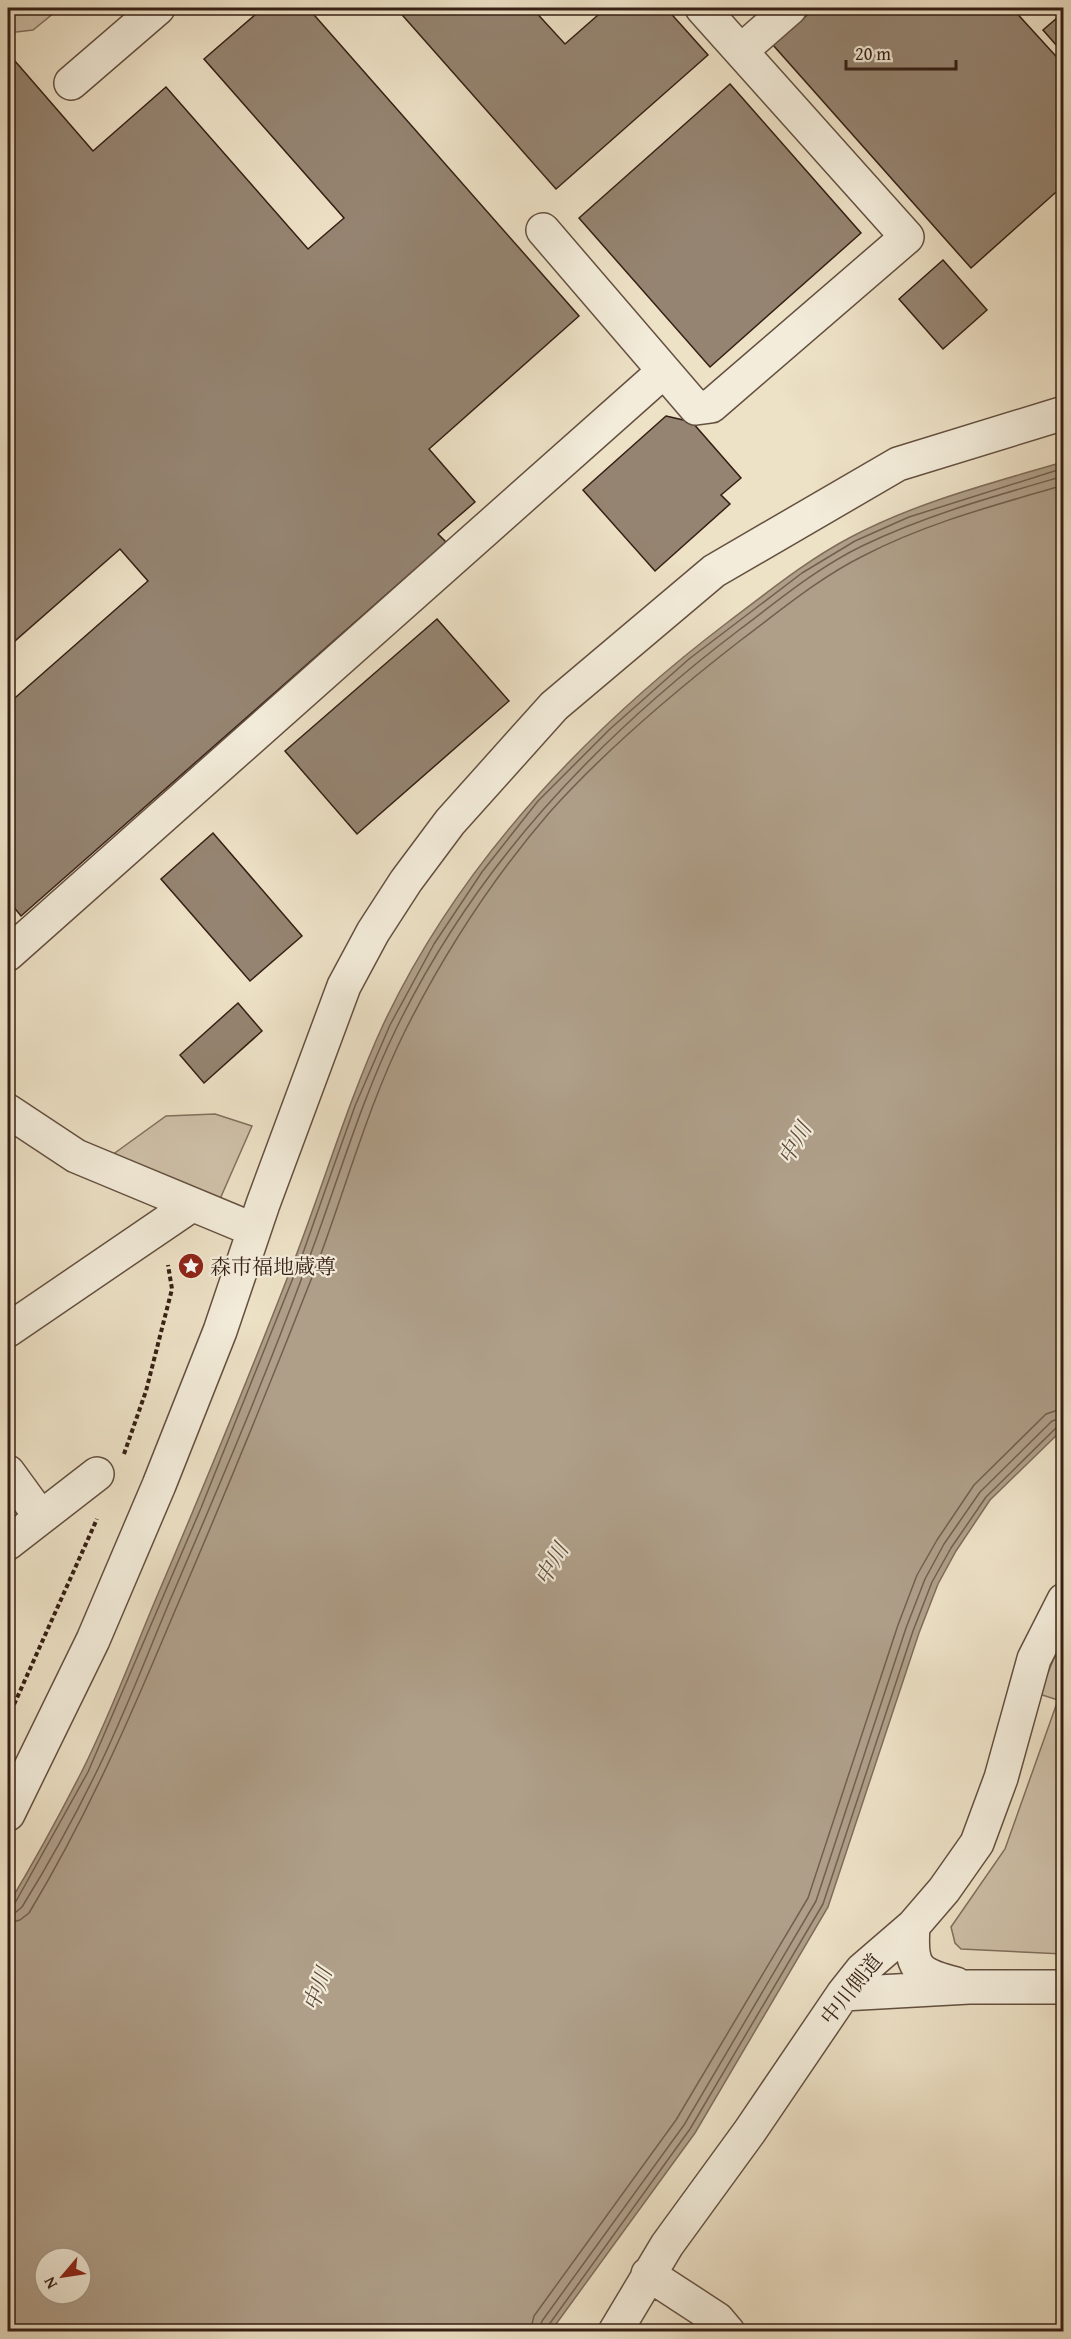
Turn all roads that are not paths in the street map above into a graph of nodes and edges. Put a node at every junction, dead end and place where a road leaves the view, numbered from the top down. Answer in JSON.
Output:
{"nodes":[{"id":1,"x":158,"y":8,"type":"edge"},
{"id":2,"x":702,"y":8,"type":"edge"},
{"id":3,"x":790,"y":8,"type":"edge"},
{"id":4,"x":741,"y":51,"type":"junction"},
{"id":5,"x":71,"y":82,"type":"dead end"},
{"id":6,"x":543,"y":230,"type":"dead end"},
{"id":7,"x":664,"y":371,"type":"junction"},
{"id":8,"x":1064,"y":413,"type":"edge"},
{"id":9,"x":8,"y":954,"type":"edge"},
{"id":10,"x":8,"y":1111,"type":"edge"},
{"id":11,"x":190,"y":1206,"type":"junction"},
{"id":12,"x":254,"y":1230,"type":"junction"},
{"id":13,"x":8,"y":1330,"type":"edge"},
{"id":14,"x":8,"y":1472,"type":"edge"},
{"id":15,"x":97,"y":1474,"type":"dead end"},
{"id":16,"x":40,"y":1516,"type":"junction"},
{"id":17,"x":8,"y":1543,"type":"edge"},
{"id":18,"x":1064,"y":1600,"type":"edge"},
{"id":19,"x":8,"y":1814,"type":"edge"},
{"id":20,"x":913,"y":1926,"type":"junction"},
{"id":21,"x":1064,"y":1987,"type":"edge"},
{"id":22,"x":969,"y":1988,"type":"junction"},
{"id":23,"x":843,"y":1994,"type":"junction"},
{"id":24,"x":648,"y":2274,"type":"junction"},
{"id":25,"x":615,"y":2331,"type":"edge"},
{"id":26,"x":728,"y":2331,"type":"edge"}],
"edges":[{"from":1,"to":5,"type":"street"},
{"from":2,"to":4,"type":"street"},
{"from":3,"to":4,"type":"street"},
{"from":4,"to":7,"type":"street"},
{"from":6,"to":7,"type":"street"},
{"from":7,"to":9,"type":"street"},
{"from":8,"to":12,"type":"street"},
{"from":10,"to":11,"type":"street"},
{"from":11,"to":12,"type":"street"},
{"from":11,"to":13,"type":"street"},
{"from":12,"to":19,"type":"street"},
{"from":14,"to":16,"type":"street"},
{"from":15,"to":16,"type":"street"},
{"from":16,"to":17,"type":"street"},
{"from":18,"to":20,"type":"street","name":"中川側道"},
{"from":20,"to":22,"type":"street"},
{"from":20,"to":23,"type":"street","name":"中川側道"},
{"from":21,"to":22,"type":"street"},
{"from":22,"to":23,"type":"street"},
{"from":23,"to":24,"type":"street","name":"中川側道"},
{"from":24,"to":25,"type":"street","name":"中川側道"},
{"from":24,"to":26,"type":"street"}]}
